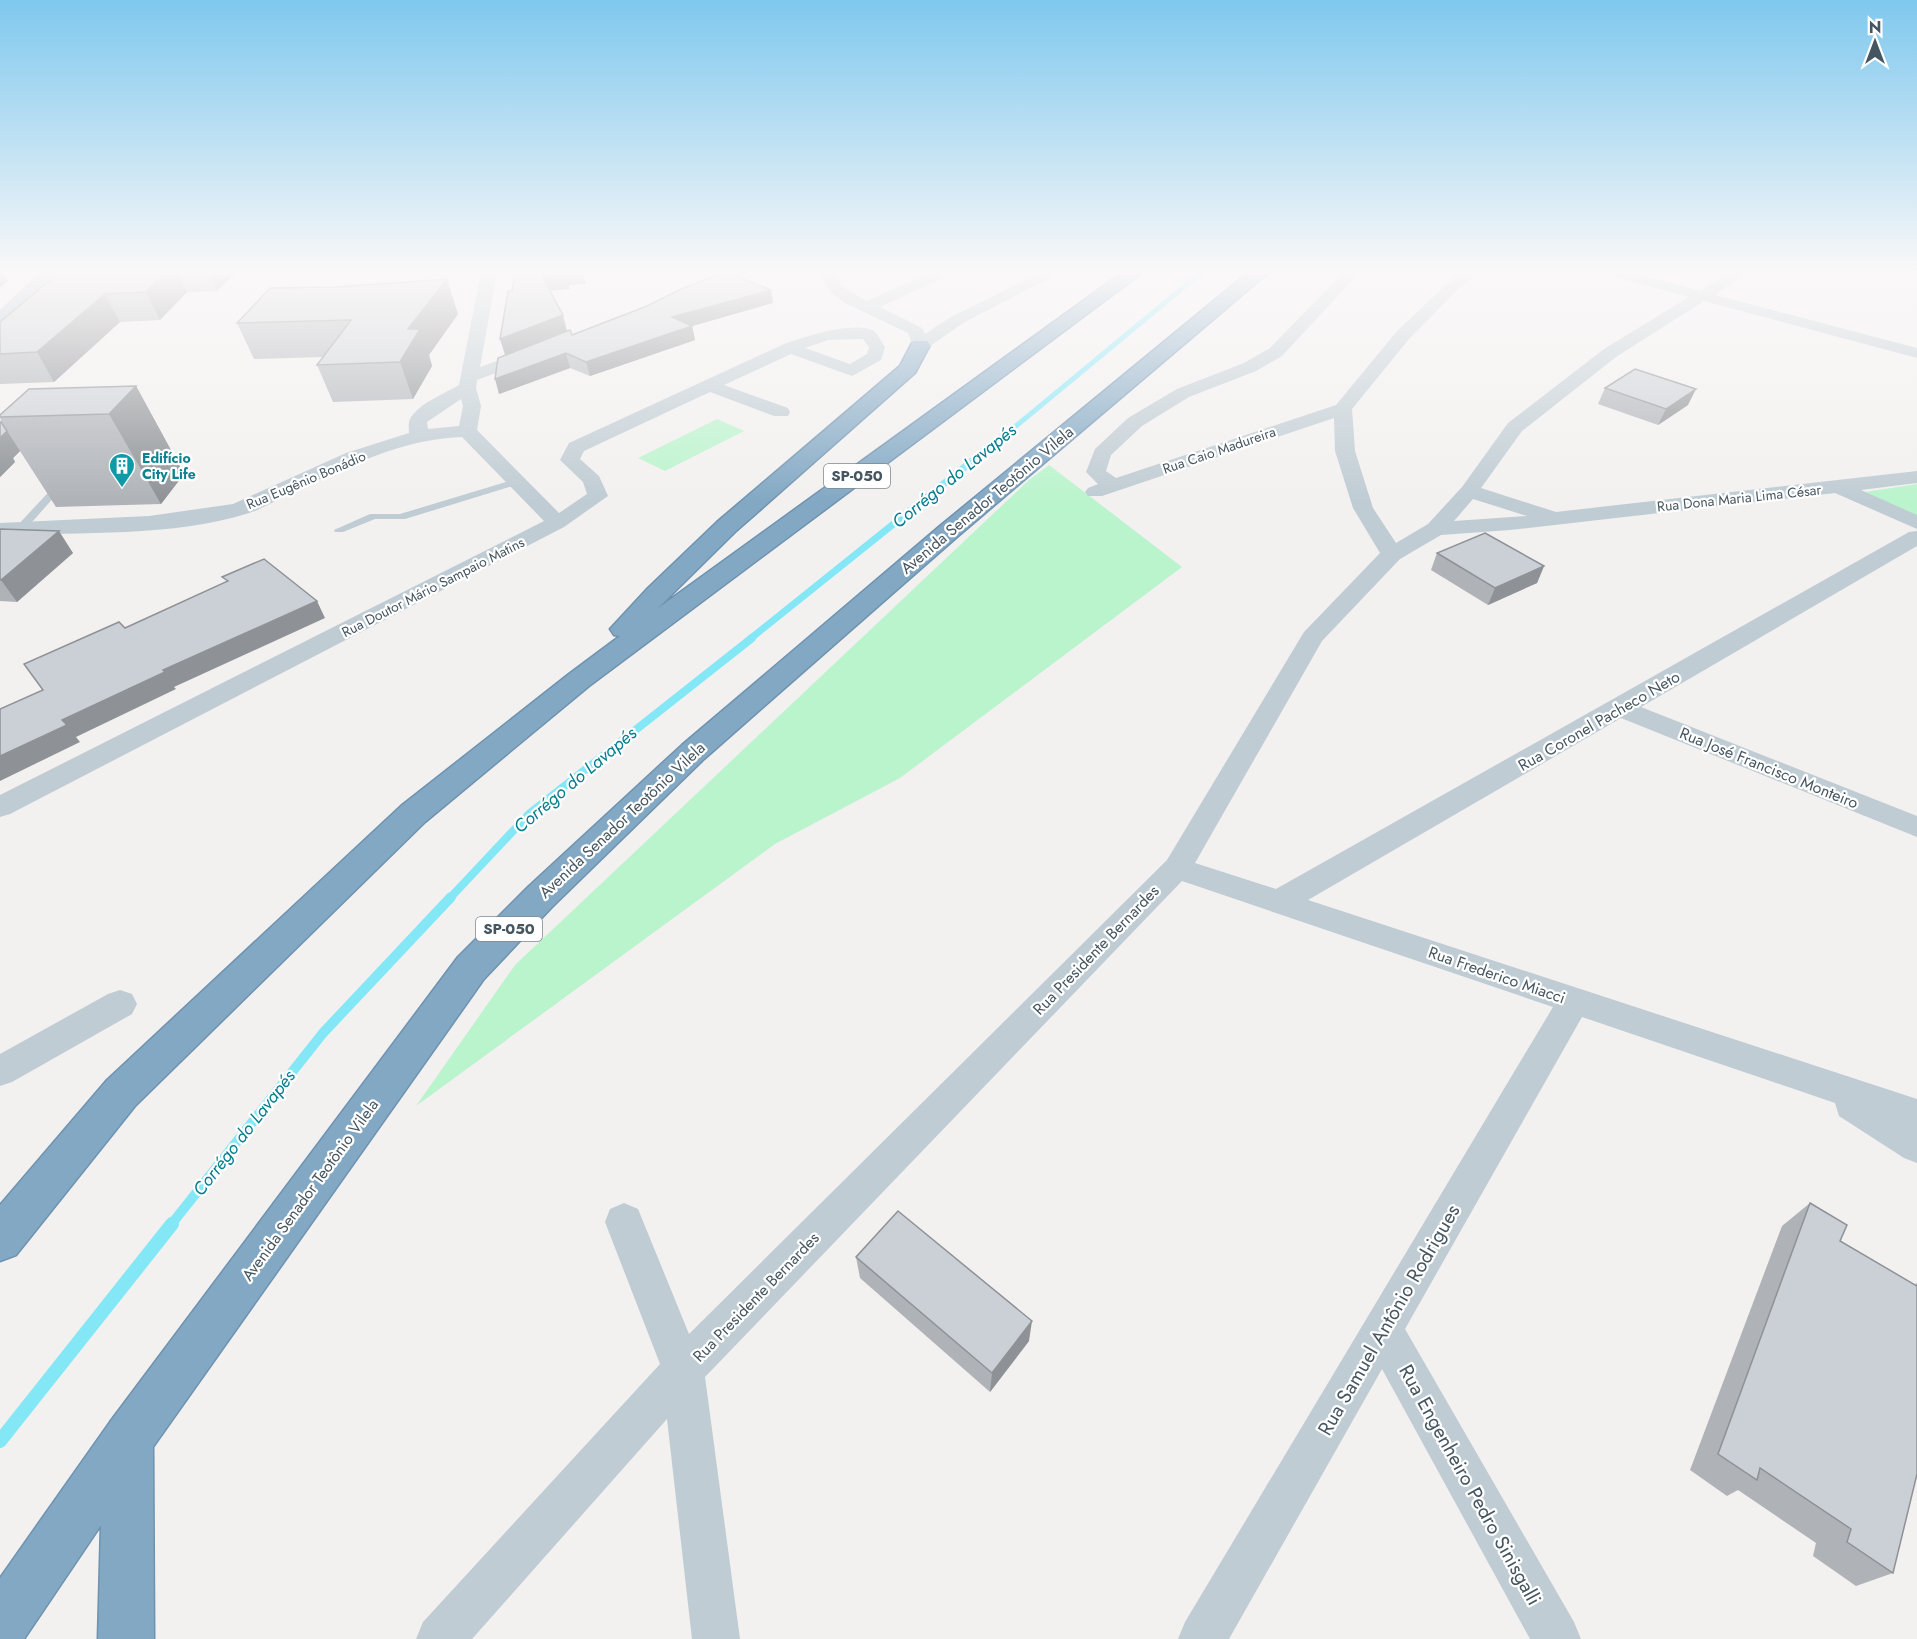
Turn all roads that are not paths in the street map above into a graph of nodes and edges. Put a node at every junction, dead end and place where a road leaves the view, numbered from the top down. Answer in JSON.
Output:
{"nodes":[{"id":1,"x":475,"y":348,"type":"edge"},
{"id":2,"x":545,"y":348,"type":"edge"},
{"id":3,"x":789,"y":348,"type":"edge"},
{"id":4,"x":918,"y":348,"type":"edge"},
{"id":5,"x":1030,"y":348,"type":"edge"},
{"id":6,"x":1168,"y":348,"type":"edge"},
{"id":7,"x":1279,"y":348,"type":"edge"},
{"id":8,"x":1392,"y":348,"type":"edge"},
{"id":9,"x":1619,"y":348,"type":"edge"},
{"id":10,"x":469,"y":383,"type":"junction"},
{"id":11,"x":710,"y":386,"type":"junction"},
{"id":12,"x":1343,"y":409,"type":"junction"},
{"id":13,"x":781,"y":412,"type":"dead end"},
{"id":14,"x":467,"y":431,"type":"junction"},
{"id":15,"x":419,"y":435,"type":"junction"},
{"id":16,"x":68,"y":477,"type":"edge"},
{"id":17,"x":1917,"y":477,"type":"edge"},
{"id":18,"x":516,"y":482,"type":"junction"},
{"id":19,"x":1839,"y":487,"type":"junction"},
{"id":20,"x":1469,"y":491,"type":"junction"},
{"id":21,"x":1560,"y":518,"type":"junction"},
{"id":22,"x":557,"y":523,"type":"junction"},
{"id":23,"x":1917,"y":523,"type":"edge"},
{"id":24,"x":21,"y":528,"type":"junction"},
{"id":25,"x":0,"y":529,"type":"edge"},
{"id":26,"x":1436,"y":529,"type":"junction"},
{"id":27,"x":339,"y":530,"type":"dead end"},
{"id":28,"x":1917,"y":537,"type":"edge"},
{"id":29,"x":1392,"y":554,"type":"junction"},
{"id":30,"x":579,"y":680,"type":"junction"},
{"id":31,"x":1620,"y":708,"type":"junction"},
{"id":32,"x":0,"y":807,"type":"edge"},
{"id":33,"x":1917,"y":827,"type":"edge"},
{"id":34,"x":1177,"y":868,"type":"junction"},
{"id":35,"x":1279,"y":902,"type":"junction"},
{"id":36,"x":1574,"y":1001,"type":"junction"},
{"id":37,"x":120,"y":1004,"type":"dead end"},
{"id":38,"x":0,"y":1071,"type":"edge"},
{"id":39,"x":1817,"y":1083,"type":"junction"},
{"id":40,"x":1917,"y":1115,"type":"edge"},
{"id":41,"x":1917,"y":1146,"type":"edge"},
{"id":42,"x":624,"y":1222,"type":"dead end"},
{"id":43,"x":0,"y":1239,"type":"edge"},
{"id":44,"x":1383,"y":1330,"type":"junction"},
{"id":45,"x":683,"y":1370,"type":"junction"},
{"id":46,"x":128,"y":1440,"type":"junction"},
{"id":47,"x":0,"y":1626,"type":"edge"},
{"id":48,"x":126,"y":1639,"type":"edge"},
{"id":49,"x":440,"y":1639,"type":"edge"},
{"id":50,"x":716,"y":1639,"type":"edge"},
{"id":51,"x":1202,"y":1639,"type":"edge"},
{"id":52,"x":1557,"y":1639,"type":"edge"}],
"edges":[{"from":1,"to":10,"type":"street"},
{"from":2,"to":10,"type":"street"},
{"from":3,"to":11,"type":"street","name":"Rua Doutor Mário Sampaio Matins"},
{"from":4,"to":30,"type":"highway"},
{"from":5,"to":30,"type":"highway","number":"SP-050"},
{"from":6,"to":46,"type":"highway","name":"Avenida Senador Teotônio Vilela","number":"SP-050"},
{"from":7,"to":12,"type":"street","name":"Rua Caio Madureira"},
{"from":8,"to":12,"type":"street"},
{"from":9,"to":20,"type":"street","name":"Rua Presidente Bernardes"},
{"from":10,"to":14,"type":"street"},
{"from":10,"to":15,"type":"street"},
{"from":11,"to":13,"type":"street"},
{"from":11,"to":22,"type":"street","name":"Rua Doutor Mário Sampaio Matins"},
{"from":12,"to":29,"type":"street"},
{"from":14,"to":15,"type":"street","name":"Rua Eugênio Bonádio"},
{"from":14,"to":18,"type":"street"},
{"from":15,"to":24,"type":"street","name":"Rua Eugênio Bonádio"},
{"from":16,"to":24,"type":"lane"},
{"from":17,"to":19,"type":"street","name":"Rua Dona Maria Lima César"},
{"from":18,"to":22,"type":"street"},
{"from":18,"to":27,"type":"lane"},
{"from":19,"to":21,"type":"street","name":"Rua Dona Maria Lima César"},
{"from":19,"to":23,"type":"street"},
{"from":20,"to":21,"type":"street","name":"Rua Dona Maria Lima César"},
{"from":20,"to":26,"type":"street","name":"Rua Presidente Bernardes"},
{"from":21,"to":26,"type":"street","name":"Rua Dona Maria Lima César"},
{"from":22,"to":32,"type":"street","name":"Rua Doutor Mário Sampaio Matins"},
{"from":24,"to":25,"type":"street","name":"Rua Eugênio Bonádio"},
{"from":26,"to":29,"type":"street","name":"Rua Presidente Bernardes"},
{"from":28,"to":31,"type":"street","name":"Rua Coronel Pacheco Neto"},
{"from":29,"to":34,"type":"street","name":"Rua Presidente Bernardes"},
{"from":30,"to":43,"type":"highway","number":"SP-050"},
{"from":31,"to":33,"type":"street","name":"Rua José Francisco Monteiro"},
{"from":31,"to":35,"type":"street","name":"Rua Coronel Pacheco Neto"},
{"from":34,"to":35,"type":"street","name":"Rua Frederico Miacci"},
{"from":34,"to":45,"type":"street","name":"Rua Presidente Bernardes"},
{"from":35,"to":36,"type":"street","name":"Rua Frederico Miacci"},
{"from":36,"to":39,"type":"street","name":"Rua Frederico Miacci"},
{"from":36,"to":44,"type":"street","name":"Rua Samuel Antônio Rodrigues"},
{"from":37,"to":38,"type":"street"},
{"from":39,"to":40,"type":"street","name":"Rua Frederico Miacci"},
{"from":39,"to":41,"type":"street","name":"Rua Frederico Miacci"},
{"from":42,"to":45,"type":"street"},
{"from":44,"to":51,"type":"street","name":"Rua Samuel Antônio Rodrigues"},
{"from":44,"to":52,"type":"street","name":"Rua Engenheiro Pedro Sinisgalli"},
{"from":45,"to":49,"type":"street","name":"Rua Presidente Bernardes"},
{"from":45,"to":50,"type":"street"},
{"from":46,"to":47,"type":"highway","name":"Avenida Senador Teotônio Vilela","number":"SP-050"},
{"from":46,"to":48,"type":"highway"}]}
